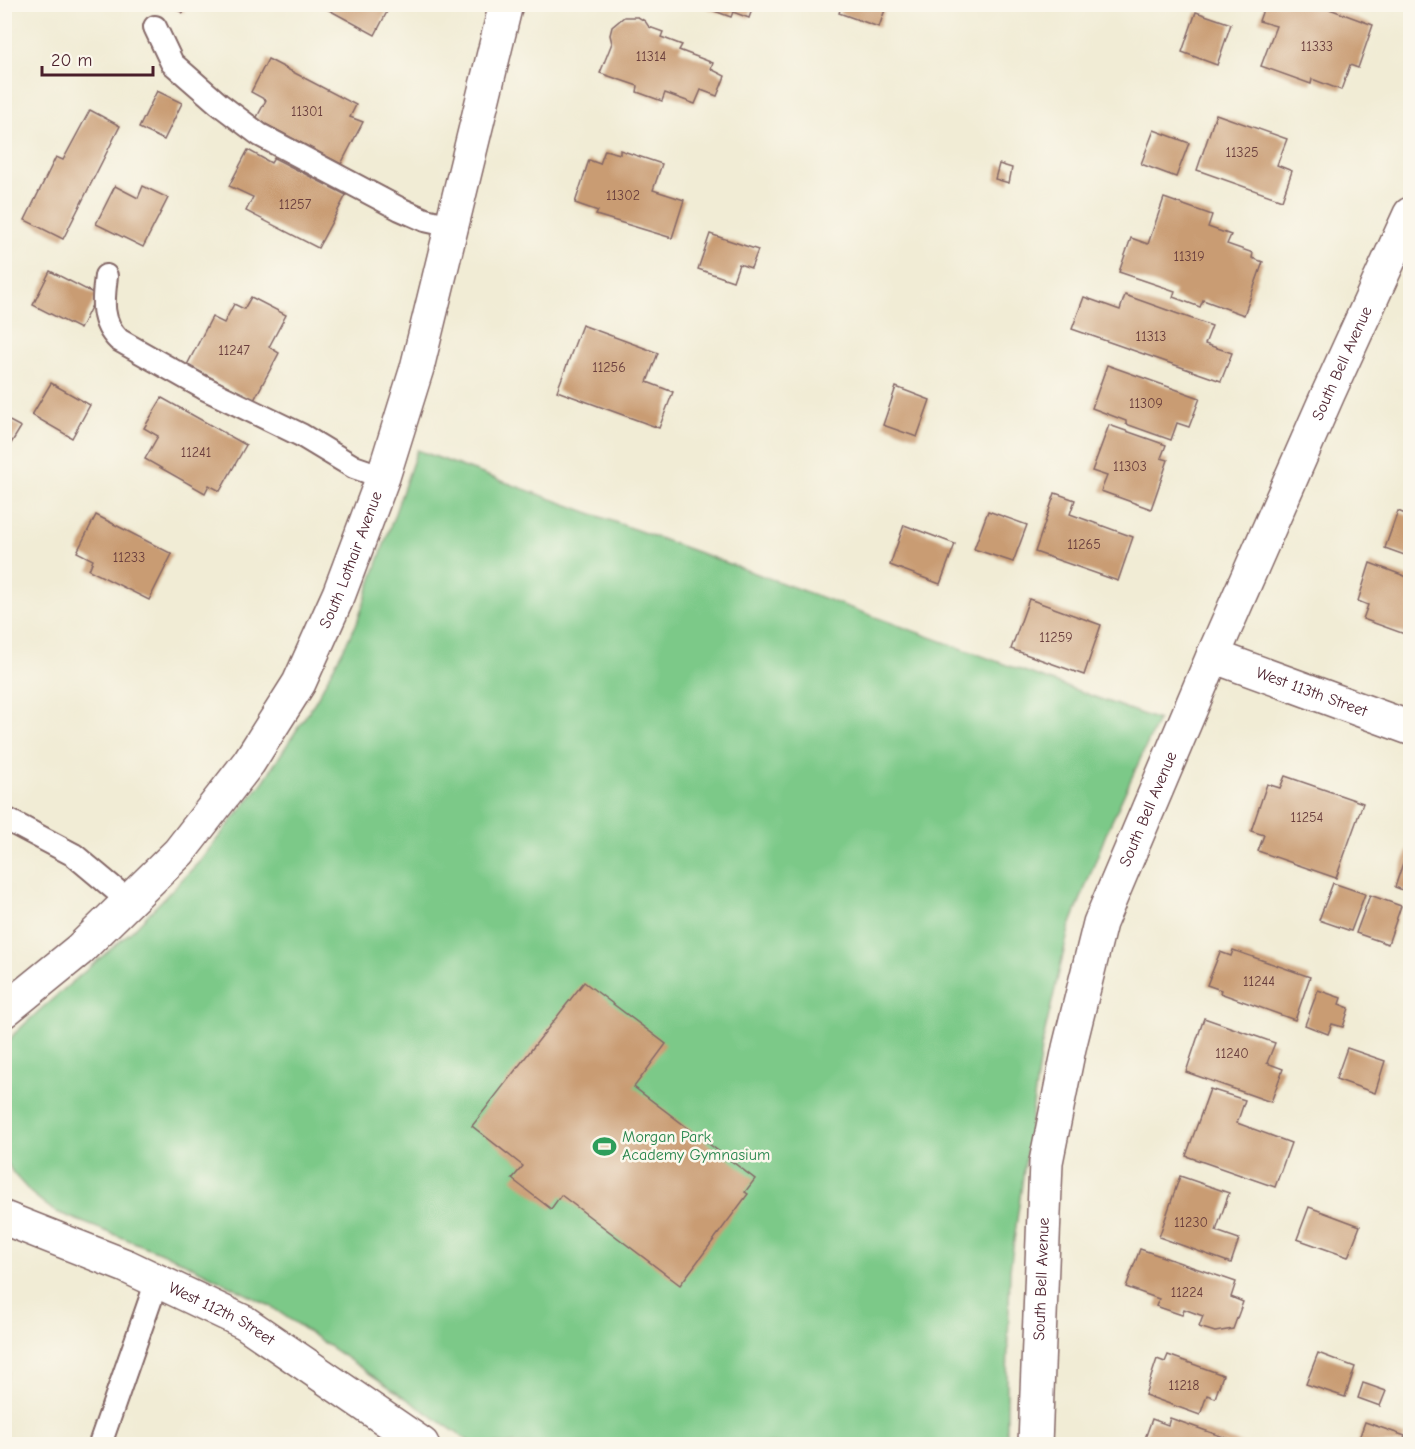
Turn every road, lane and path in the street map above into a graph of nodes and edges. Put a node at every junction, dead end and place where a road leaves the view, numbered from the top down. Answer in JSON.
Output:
{"nodes":[{"id":1,"x":506,"y":4,"type":"edge"},
{"id":2,"x":154,"y":27,"type":"dead end"},
{"id":3,"x":1410,"y":213,"type":"edge"},
{"id":4,"x":452,"y":226,"type":"junction"},
{"id":5,"x":106,"y":276,"type":"dead end"},
{"id":6,"x":382,"y":477,"type":"junction"},
{"id":7,"x":1213,"y":656,"type":"junction"},
{"id":8,"x":1410,"y":728,"type":"edge"},
{"id":9,"x":4,"y":818,"type":"edge"},
{"id":10,"x":129,"y":901,"type":"junction"},
{"id":11,"x":4,"y":1011,"type":"edge"},
{"id":12,"x":6,"y":1217,"type":"edge"},
{"id":13,"x":158,"y":1281,"type":"junction"},
{"id":14,"x":100,"y":1444,"type":"edge"},
{"id":15,"x":422,"y":1444,"type":"edge"},
{"id":16,"x":1035,"y":1444,"type":"edge"}],
"edges":[{"from":1,"to":4,"type":"street","name":"South Lothair Avenue"},
{"from":2,"to":4,"type":"lane"},
{"from":3,"to":7,"type":"street","name":"South Bell Avenue"},
{"from":4,"to":6,"type":"street","name":"South Lothair Avenue"},
{"from":5,"to":6,"type":"lane"},
{"from":6,"to":10,"type":"street","name":"South Lothair Avenue"},
{"from":7,"to":8,"type":"street","name":"West 113th Street"},
{"from":7,"to":16,"type":"street","name":"South Bell Avenue"},
{"from":9,"to":10,"type":"lane"},
{"from":10,"to":11,"type":"street","name":"South Lothair Avenue"},
{"from":12,"to":13,"type":"street","name":"West 112th Street"},
{"from":13,"to":14,"type":"lane"},
{"from":13,"to":15,"type":"street","name":"West 112th Street"}]}
